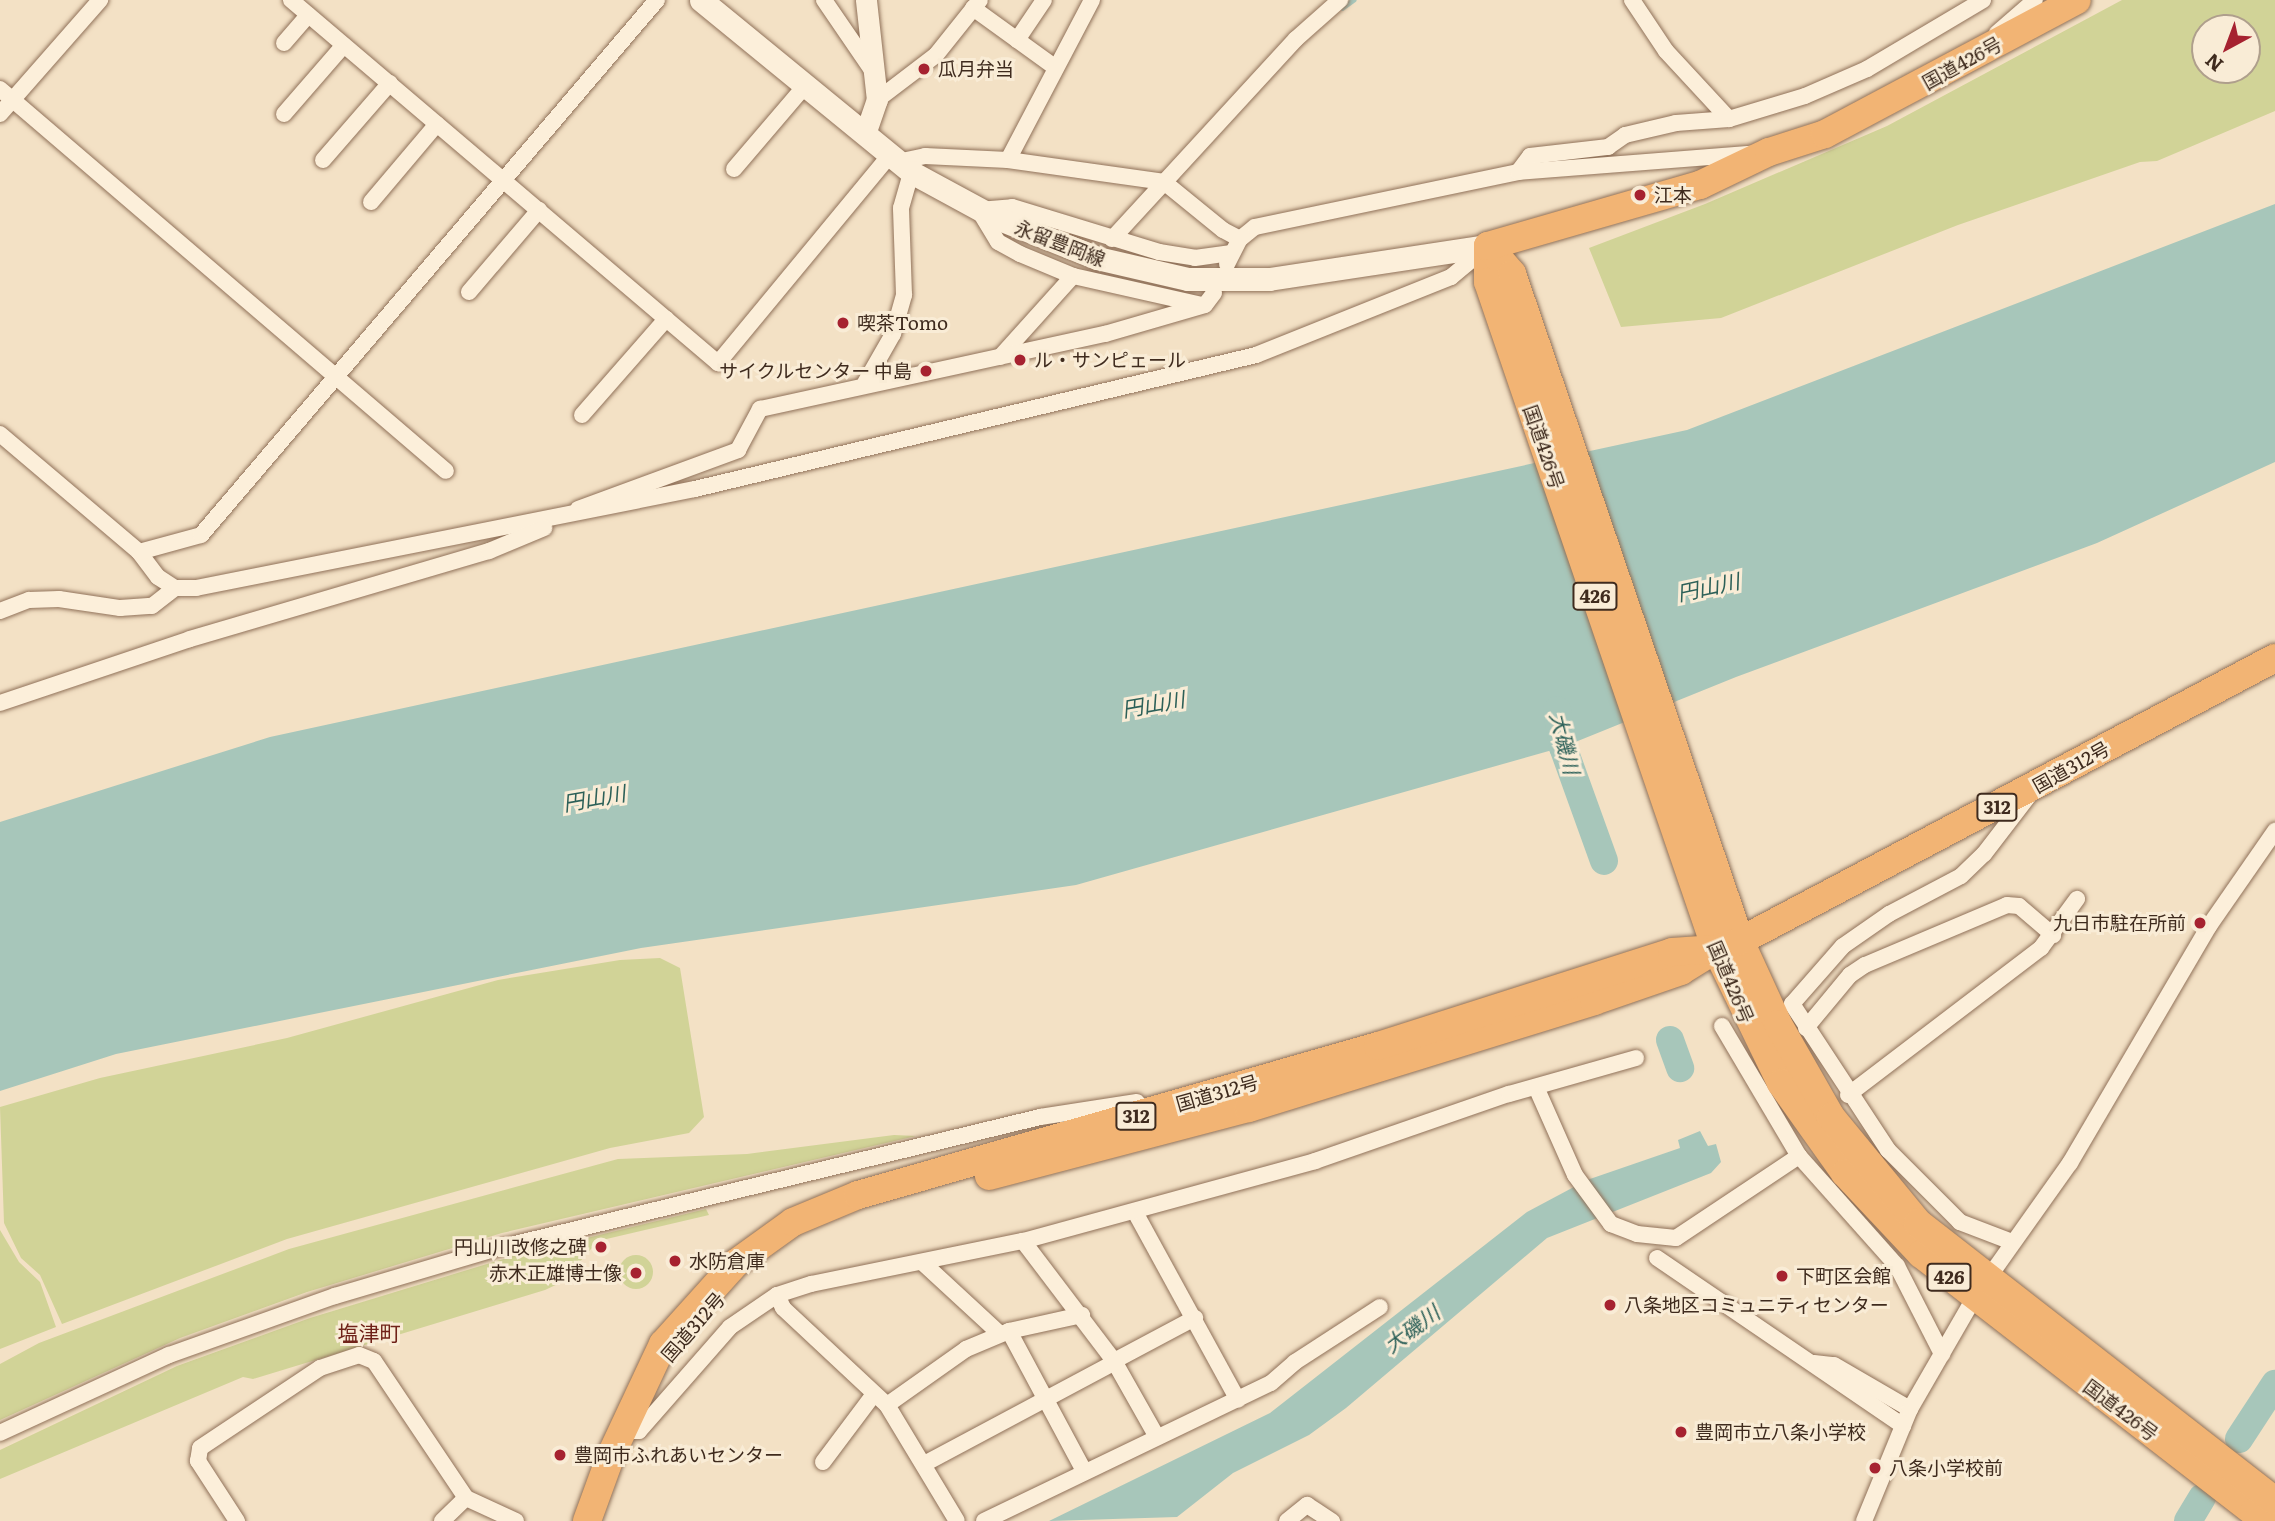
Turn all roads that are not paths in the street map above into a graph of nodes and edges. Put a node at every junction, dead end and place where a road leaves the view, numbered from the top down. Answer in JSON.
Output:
{"nodes":[{"id":1,"x":100,"y":0,"type":"edge"},
{"id":2,"x":291,"y":0,"type":"edge"},
{"id":3,"x":657,"y":0,"type":"edge"},
{"id":4,"x":701,"y":0,"type":"edge"},
{"id":5,"x":824,"y":0,"type":"edge"},
{"id":6,"x":866,"y":0,"type":"edge"},
{"id":7,"x":1044,"y":0,"type":"edge"},
{"id":8,"x":1092,"y":0,"type":"edge"},
{"id":9,"x":1632,"y":0,"type":"edge"},
{"id":10,"x":1983,"y":0,"type":"edge"},
{"id":11,"x":2035,"y":0,"type":"edge"},
{"id":12,"x":2077,"y":0,"type":"edge"},
{"id":13,"x":1330,"y":3,"type":"edge"},
{"id":14,"x":976,"y":4,"type":"edge"},
{"id":15,"x":308,"y":15,"type":"junction"},
{"id":16,"x":1017,"y":40,"type":"junction"},
{"id":17,"x":284,"y":43,"type":"dead end"},
{"id":18,"x":344,"y":45,"type":"junction"},
{"id":19,"x":1994,"y":46,"type":"junction"},
{"id":20,"x":1056,"y":68,"type":"junction"},
{"id":21,"x":876,"y":77,"type":"junction"},
{"id":22,"x":390,"y":83,"type":"junction"},
{"id":23,"x":805,"y":86,"type":"junction"},
{"id":24,"x":6,"y":95,"type":"edge"},
{"id":25,"x":877,"y":100,"type":"junction"},
{"id":26,"x":0,"y":114,"type":"edge"},
{"id":27,"x":284,"y":114,"type":"dead end"},
{"id":28,"x":1729,"y":119,"type":"junction"},
{"id":29,"x":437,"y":124,"type":"junction"},
{"id":30,"x":865,"y":134,"type":"junction"},
{"id":31,"x":1769,"y":152,"type":"junction"},
{"id":32,"x":323,"y":160,"type":"dead end"},
{"id":33,"x":1008,"y":160,"type":"junction"},
{"id":34,"x":899,"y":163,"type":"junction"},
{"id":35,"x":734,"y":169,"type":"dead end"},
{"id":36,"x":1518,"y":172,"type":"junction"},
{"id":37,"x":503,"y":180,"type":"junction"},
{"id":38,"x":1164,"y":182,"type":"junction"},
{"id":39,"x":371,"y":202,"type":"dead end"},
{"id":40,"x":539,"y":209,"type":"junction"},
{"id":41,"x":979,"y":210,"type":"junction"},
{"id":42,"x":1112,"y":239,"type":"junction"},
{"id":43,"x":1488,"y":246,"type":"junction"},
{"id":44,"x":1233,"y":252,"type":"junction"},
{"id":45,"x":1073,"y":276,"type":"junction"},
{"id":46,"x":469,"y":292,"type":"dead end"},
{"id":47,"x":666,"y":318,"type":"junction"},
{"id":48,"x":1000,"y":358,"type":"junction"},
{"id":49,"x":335,"y":375,"type":"junction"},
{"id":50,"x":865,"y":383,"type":"junction"},
{"id":51,"x":582,"y":415,"type":"dead end"},
{"id":52,"x":0,"y":434,"type":"edge"},
{"id":53,"x":446,"y":471,"type":"dead end"},
{"id":54,"x":572,"y":516,"type":"junction"},
{"id":55,"x":139,"y":552,"type":"junction"},
{"id":56,"x":175,"y":588,"type":"junction"},
{"id":57,"x":0,"y":611,"type":"edge"},
{"id":58,"x":2275,"y":658,"type":"edge"},
{"id":59,"x":0,"y":703,"type":"edge"},
{"id":60,"x":2037,"y":786,"type":"junction"},
{"id":61,"x":2275,"y":831,"type":"edge"},
{"id":62,"x":2077,"y":900,"type":"dead end"},
{"id":63,"x":2053,"y":935,"type":"junction"},
{"id":64,"x":1728,"y":945,"type":"junction"},
{"id":65,"x":1762,"y":1023,"type":"junction"},
{"id":66,"x":1722,"y":1026,"type":"dead end"},
{"id":67,"x":1806,"y":1028,"type":"junction"},
{"id":68,"x":1636,"y":1058,"type":"dead end"},
{"id":69,"x":1536,"y":1087,"type":"junction"},
{"id":70,"x":1849,"y":1095,"type":"junction"},
{"id":71,"x":1137,"y":1102,"type":"dead end"},
{"id":72,"x":1799,"y":1156,"type":"junction"},
{"id":73,"x":1135,"y":1212,"type":"junction"},
{"id":74,"x":1023,"y":1241,"type":"junction"},
{"id":75,"x":2012,"y":1242,"type":"junction"},
{"id":76,"x":1657,"y":1258,"type":"dead end"},
{"id":77,"x":922,"y":1262,"type":"junction"},
{"id":78,"x":1980,"y":1289,"type":"junction"},
{"id":79,"x":777,"y":1295,"type":"junction"},
{"id":80,"x":1380,"y":1307,"type":"dead end"},
{"id":81,"x":1082,"y":1315,"type":"junction"},
{"id":82,"x":1195,"y":1318,"type":"junction"},
{"id":83,"x":1004,"y":1333,"type":"junction"},
{"id":84,"x":1942,"y":1354,"type":"junction"},
{"id":85,"x":1115,"y":1361,"type":"junction"},
{"id":86,"x":1813,"y":1364,"type":"junction"},
{"id":87,"x":881,"y":1399,"type":"junction"},
{"id":88,"x":1046,"y":1399,"type":"junction"},
{"id":89,"x":1238,"y":1400,"type":"junction"},
{"id":90,"x":1910,"y":1409,"type":"junction"},
{"id":91,"x":1903,"y":1426,"type":"junction"},
{"id":92,"x":622,"y":1431,"type":"junction"},
{"id":93,"x":0,"y":1433,"type":"edge"},
{"id":94,"x":1157,"y":1437,"type":"junction"},
{"id":95,"x":823,"y":1462,"type":"dead end"},
{"id":96,"x":926,"y":1463,"type":"junction"},
{"id":97,"x":1084,"y":1471,"type":"junction"},
{"id":98,"x":466,"y":1498,"type":"junction"},
{"id":99,"x":2275,"y":1501,"type":"edge"},
{"id":100,"x":2275,"y":1518,"type":"edge"},
{"id":101,"x":237,"y":1521,"type":"edge"},
{"id":102,"x":442,"y":1521,"type":"edge"},
{"id":103,"x":516,"y":1521,"type":"edge"},
{"id":104,"x":587,"y":1521,"type":"edge"},
{"id":105,"x":957,"y":1521,"type":"edge"},
{"id":106,"x":984,"y":1521,"type":"edge"},
{"id":107,"x":1287,"y":1521,"type":"edge"},
{"id":108,"x":1332,"y":1521,"type":"edge"},
{"id":109,"x":1864,"y":1521,"type":"edge"}],
"edges":[{"from":1,"to":24,"type":"street"},
{"from":2,"to":15,"type":"street"},
{"from":3,"to":37,"type":"street"},
{"from":4,"to":23,"type":"main road","name":"永留豊岡線"},
{"from":5,"to":21,"type":"street"},
{"from":6,"to":21,"type":"street"},
{"from":7,"to":16,"type":"street"},
{"from":8,"to":20,"type":"street"},
{"from":9,"to":28,"type":"street"},
{"from":10,"to":28,"type":"street"},
{"from":11,"to":19,"type":"street"},
{"from":12,"to":19,"type":"highway","name":"国道426号"},
{"from":13,"to":38,"type":"street"},
{"from":14,"to":16,"type":"street"},
{"from":14,"to":25,"type":"street"},
{"from":15,"to":17,"type":"street"},
{"from":15,"to":18,"type":"street"},
{"from":16,"to":20,"type":"street"},
{"from":18,"to":22,"type":"street"},
{"from":18,"to":27,"type":"street"},
{"from":19,"to":31,"type":"highway","name":"国道426号"},
{"from":20,"to":33,"type":"street"},
{"from":21,"to":25,"type":"street"},
{"from":22,"to":29,"type":"street"},
{"from":22,"to":32,"type":"street"},
{"from":23,"to":30,"type":"main road","name":"永留豊岡線"},
{"from":23,"to":35,"type":"street"},
{"from":24,"to":26,"type":"street"},
{"from":24,"to":49,"type":"street"},
{"from":25,"to":30,"type":"street"},
{"from":28,"to":36,"type":"street"},
{"from":29,"to":37,"type":"street"},
{"from":29,"to":39,"type":"street"},
{"from":30,"to":34,"type":"main road","name":"永留豊岡線"},
{"from":31,"to":36,"type":"street"},
{"from":31,"to":43,"type":"highway","name":"国道426号"},
{"from":33,"to":34,"type":"street"},
{"from":33,"to":38,"type":"street"},
{"from":34,"to":41,"type":"main road","name":"永留豊岡線"},
{"from":34,"to":47,"type":"street"},
{"from":34,"to":50,"type":"street"},
{"from":36,"to":44,"type":"street"},
{"from":37,"to":40,"type":"street"},
{"from":37,"to":49,"type":"street"},
{"from":38,"to":42,"type":"street"},
{"from":38,"to":44,"type":"street"},
{"from":40,"to":46,"type":"street"},
{"from":40,"to":47,"type":"street"},
{"from":41,"to":42,"type":"street"},
{"from":41,"to":43,"type":"main road","name":"永留豊岡線"},
{"from":41,"to":45,"type":"street"},
{"from":42,"to":44,"type":"street"},
{"from":43,"to":54,"type":"street"},
{"from":43,"to":64,"type":"highway","name":"国道426号","number":"426"},
{"from":45,"to":48,"type":"street"},
{"from":45,"to":48,"type":"street"},
{"from":47,"to":51,"type":"street"},
{"from":48,"to":50,"type":"street"},
{"from":49,"to":53,"type":"street"},
{"from":49,"to":55,"type":"street"},
{"from":50,"to":54,"type":"street"},
{"from":52,"to":55,"type":"street"},
{"from":54,"to":56,"type":"street"},
{"from":54,"to":59,"type":"street"},
{"from":55,"to":56,"type":"street"},
{"from":56,"to":57,"type":"street"},
{"from":58,"to":60,"type":"highway","name":"国道312号","number":"312"},
{"from":60,"to":64,"type":"highway","name":"国道312号","number":"312"},
{"from":60,"to":65,"type":"street"},
{"from":61,"to":75,"type":"street"},
{"from":62,"to":63,"type":"street"},
{"from":63,"to":67,"type":"street"},
{"from":63,"to":70,"type":"street"},
{"from":64,"to":65,"type":"highway","name":"国道426号","number":"426"},
{"from":64,"to":92,"type":"highway","name":"国道312号","number":"312"},
{"from":65,"to":66,"type":"street"},
{"from":65,"to":67,"type":"street"},
{"from":65,"to":72,"type":"street"},
{"from":65,"to":78,"type":"highway","name":"国道426号","number":"426"},
{"from":67,"to":70,"type":"street"},
{"from":68,"to":69,"type":"street"},
{"from":69,"to":72,"type":"street"},
{"from":69,"to":73,"type":"street"},
{"from":70,"to":75,"type":"street"},
{"from":71,"to":93,"type":"street"},
{"from":72,"to":84,"type":"street"},
{"from":73,"to":74,"type":"street"},
{"from":73,"to":82,"type":"street"},
{"from":74,"to":77,"type":"street"},
{"from":74,"to":81,"type":"street"},
{"from":75,"to":78,"type":"street"},
{"from":76,"to":86,"type":"street"},
{"from":77,"to":79,"type":"street"},
{"from":77,"to":83,"type":"street"},
{"from":78,"to":84,"type":"street"},
{"from":78,"to":99,"type":"highway","name":"国道426号","number":"426"},
{"from":78,"to":100,"type":"highway","name":"国道426号","number":"426"},
{"from":79,"to":87,"type":"street"},
{"from":79,"to":92,"type":"street"},
{"from":80,"to":89,"type":"street"},
{"from":81,"to":83,"type":"street"},
{"from":81,"to":85,"type":"street"},
{"from":82,"to":85,"type":"street"},
{"from":82,"to":89,"type":"street"},
{"from":83,"to":87,"type":"street"},
{"from":83,"to":88,"type":"street"},
{"from":84,"to":90,"type":"street"},
{"from":85,"to":88,"type":"street"},
{"from":85,"to":94,"type":"street"},
{"from":86,"to":90,"type":"street"},
{"from":86,"to":91,"type":"street"},
{"from":87,"to":95,"type":"street"},
{"from":87,"to":96,"type":"street"},
{"from":88,"to":96,"type":"street"},
{"from":88,"to":97,"type":"street"},
{"from":89,"to":94,"type":"street"},
{"from":90,"to":91,"type":"street"},
{"from":91,"to":109,"type":"street"},
{"from":92,"to":104,"type":"highway","name":"国道312号","number":"312"},
{"from":94,"to":97,"type":"street"},
{"from":96,"to":105,"type":"street"},
{"from":97,"to":106,"type":"street"},
{"from":98,"to":101,"type":"street"},
{"from":98,"to":102,"type":"street"},
{"from":98,"to":103,"type":"street"},
{"from":107,"to":108,"type":"street"}]}
